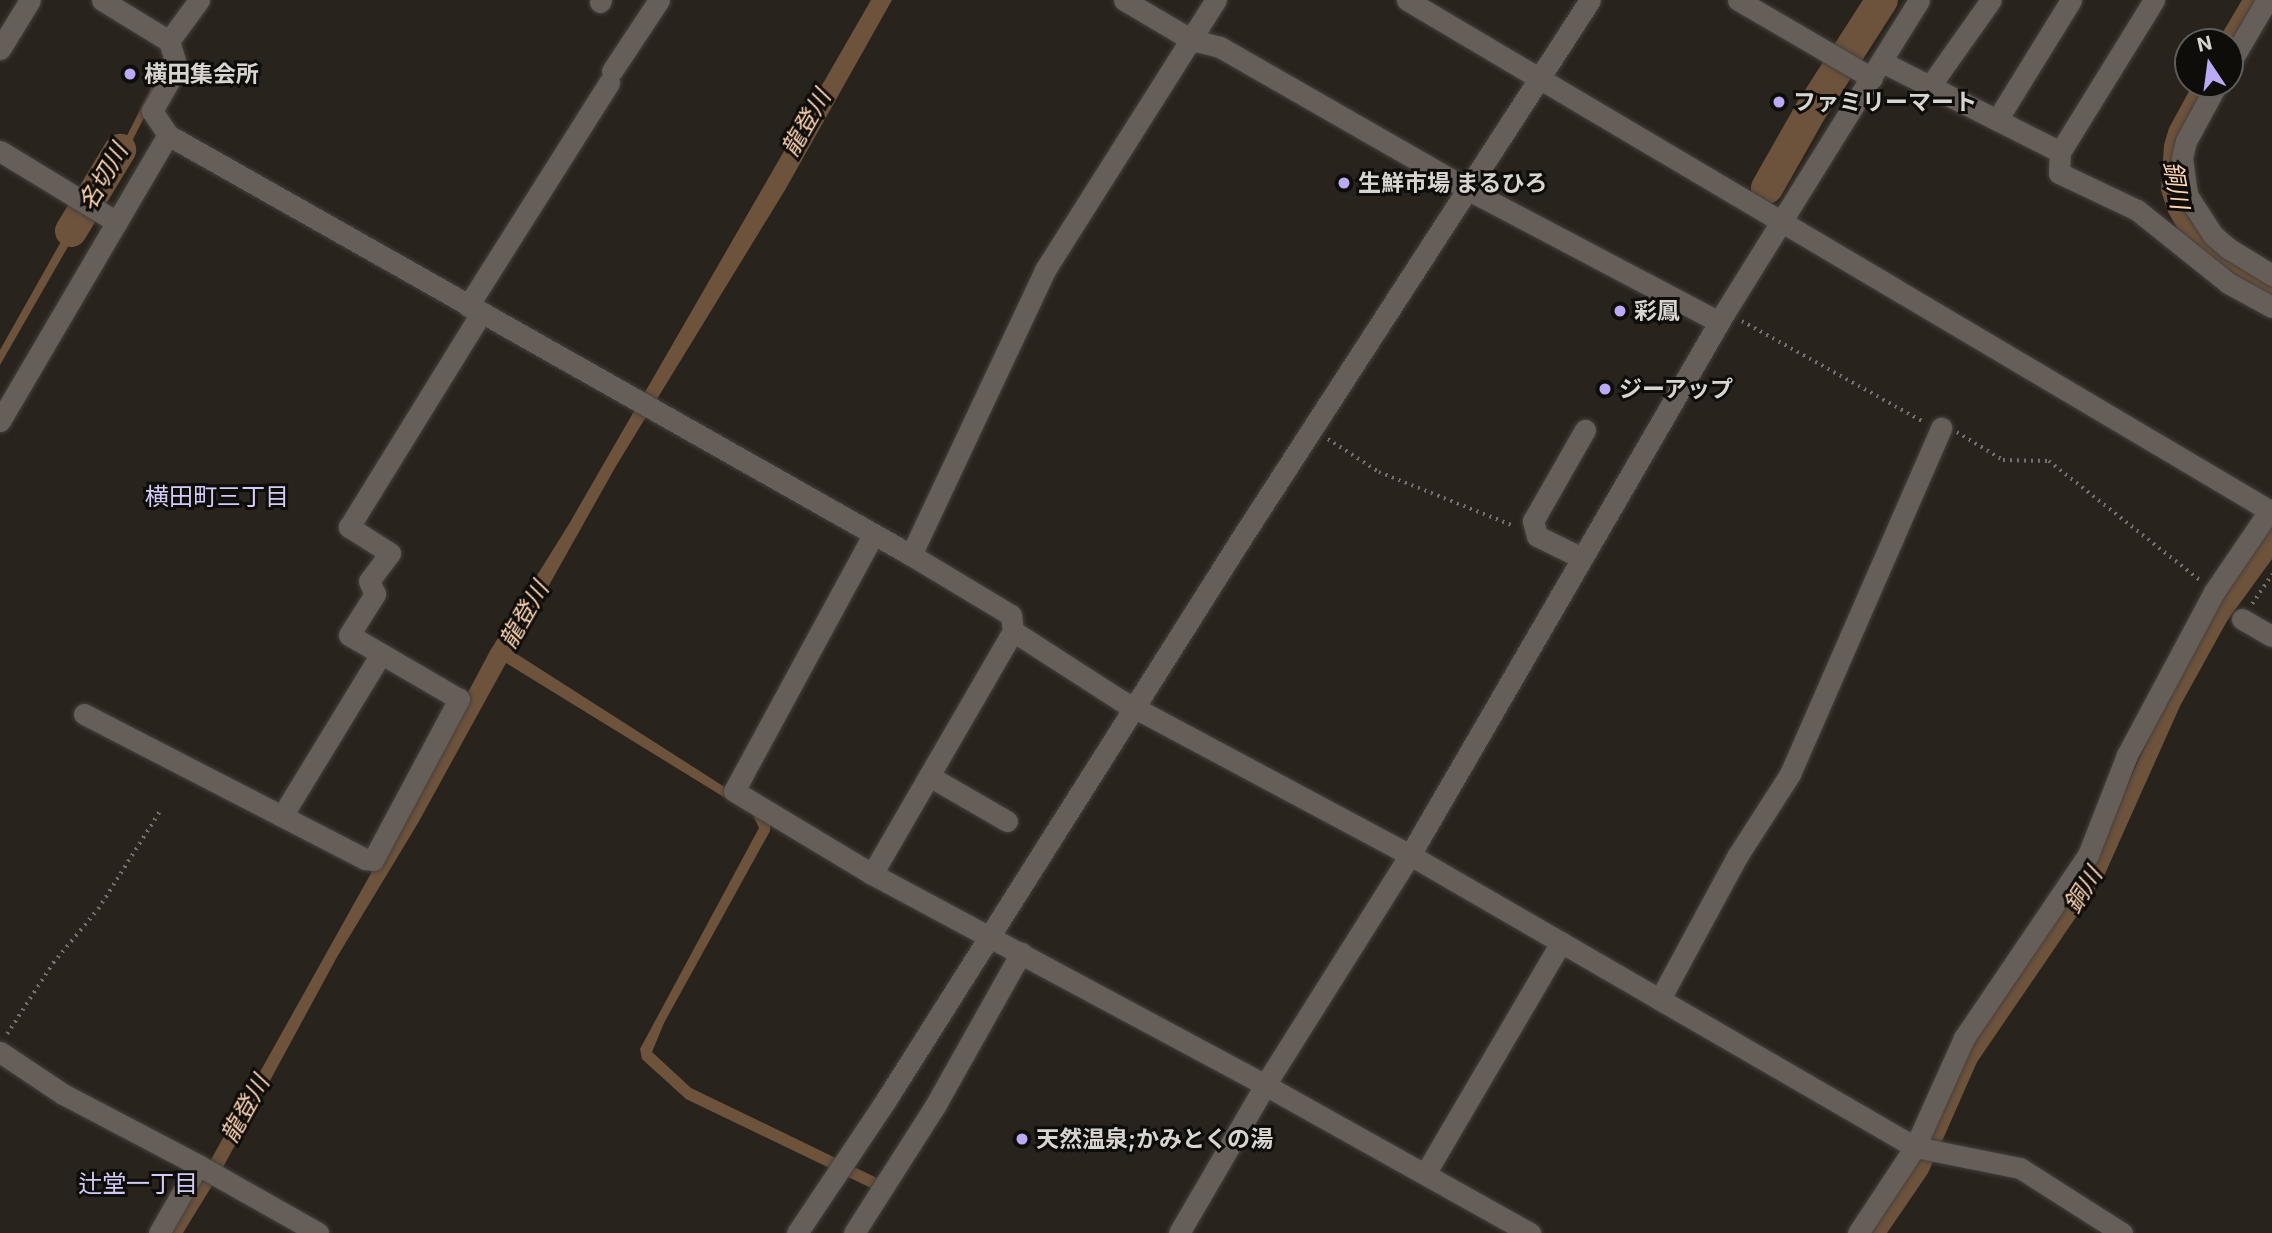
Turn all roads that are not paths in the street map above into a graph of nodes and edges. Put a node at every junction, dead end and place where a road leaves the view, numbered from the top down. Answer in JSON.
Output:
{"nodes":[{"id":1,"x":30,"y":0,"type":"edge"},
{"id":2,"x":102,"y":0,"type":"edge"},
{"id":3,"x":199,"y":0,"type":"edge"},
{"id":4,"x":659,"y":0,"type":"edge"},
{"id":5,"x":1125,"y":0,"type":"edge"},
{"id":6,"x":1216,"y":0,"type":"edge"},
{"id":7,"x":1407,"y":0,"type":"edge"},
{"id":8,"x":1591,"y":0,"type":"edge"},
{"id":9,"x":1738,"y":0,"type":"edge"},
{"id":10,"x":1919,"y":0,"type":"edge"},
{"id":11,"x":1991,"y":0,"type":"edge"},
{"id":12,"x":2071,"y":0,"type":"edge"},
{"id":13,"x":2154,"y":0,"type":"edge"},
{"id":14,"x":2267,"y":0,"type":"edge"},
{"id":15,"x":2244,"y":39,"type":"edge"},
{"id":16,"x":1192,"y":40,"type":"junction"},
{"id":17,"x":169,"y":41,"type":"junction"},
{"id":18,"x":0,"y":49,"type":"edge"},
{"id":19,"x":1877,"y":70,"type":"junction"},
{"id":20,"x":1540,"y":77,"type":"junction"},
{"id":21,"x":1930,"y":86,"type":"junction"},
{"id":22,"x":2209,"y":98,"type":"edge"},
{"id":23,"x":1997,"y":120,"type":"junction"},
{"id":24,"x":168,"y":135,"type":"junction"},
{"id":25,"x":0,"y":151,"type":"edge"},
{"id":26,"x":2060,"y":152,"type":"junction"},
{"id":27,"x":1468,"y":188,"type":"junction"},
{"id":28,"x":117,"y":222,"type":"junction"},
{"id":29,"x":1783,"y":222,"type":"junction"},
{"id":30,"x":2272,"y":275,"type":"edge"},
{"id":31,"x":2272,"y":307,"type":"edge"},
{"id":32,"x":475,"y":309,"type":"junction"},
{"id":33,"x":1722,"y":317,"type":"junction"},
{"id":34,"x":0,"y":421,"type":"edge"},
{"id":35,"x":1941,"y":428,"type":"road end"},
{"id":36,"x":1585,"y":430,"type":"dead end"},
{"id":37,"x":2271,"y":512,"type":"edge"},
{"id":38,"x":873,"y":535,"type":"junction"},
{"id":39,"x":911,"y":555,"type":"junction"},
{"id":40,"x":1583,"y":558,"type":"junction"},
{"id":41,"x":2242,"y":620,"type":"road end"},
{"id":42,"x":1013,"y":631,"type":"junction"},
{"id":43,"x":2272,"y":636,"type":"edge"},
{"id":44,"x":381,"y":654,"type":"junction"},
{"id":45,"x":1134,"y":708,"type":"junction"},
{"id":46,"x":84,"y":714,"type":"dead end"},
{"id":47,"x":929,"y":776,"type":"junction"},
{"id":48,"x":282,"y":816,"type":"junction"},
{"id":49,"x":1007,"y":821,"type":"dead end"},
{"id":50,"x":1410,"y":855,"type":"junction"},
{"id":51,"x":872,"y":874,"type":"junction"},
{"id":52,"x":987,"y":936,"type":"junction"},
{"id":53,"x":1561,"y":942,"type":"junction"},
{"id":54,"x":1021,"y":953,"type":"junction"},
{"id":55,"x":1660,"y":999,"type":"junction"},
{"id":56,"x":0,"y":1052,"type":"edge"},
{"id":57,"x":1265,"y":1084,"type":"junction"},
{"id":58,"x":1915,"y":1147,"type":"junction"},
{"id":59,"x":198,"y":1165,"type":"junction"},
{"id":60,"x":1425,"y":1174,"type":"junction"},
{"id":61,"x":159,"y":1233,"type":"edge"},
{"id":62,"x":318,"y":1233,"type":"edge"},
{"id":63,"x":797,"y":1233,"type":"edge"},
{"id":64,"x":854,"y":1233,"type":"edge"},
{"id":65,"x":1179,"y":1233,"type":"edge"},
{"id":66,"x":1530,"y":1233,"type":"edge"},
{"id":67,"x":1858,"y":1233,"type":"edge"},
{"id":68,"x":2122,"y":1233,"type":"edge"}],
"edges":[{"from":1,"to":18,"type":"street"},
{"from":2,"to":17,"type":"street"},
{"from":3,"to":17,"type":"street"},
{"from":4,"to":32,"type":"street"},
{"from":5,"to":16,"type":"street"},
{"from":6,"to":16,"type":"street"},
{"from":7,"to":20,"type":"street"},
{"from":8,"to":20,"type":"street"},
{"from":9,"to":19,"type":"street"},
{"from":10,"to":19,"type":"street"},
{"from":11,"to":21,"type":"street"},
{"from":12,"to":23,"type":"street"},
{"from":13,"to":26,"type":"street"},
{"from":14,"to":15,"type":"street"},
{"from":16,"to":27,"type":"street"},
{"from":16,"to":39,"type":"street"},
{"from":17,"to":24,"type":"street"},
{"from":19,"to":21,"type":"street"},
{"from":19,"to":29,"type":"street"},
{"from":20,"to":27,"type":"street"},
{"from":20,"to":29,"type":"street"},
{"from":21,"to":23,"type":"street"},
{"from":22,"to":30,"type":"street"},
{"from":23,"to":26,"type":"street"},
{"from":24,"to":28,"type":"street"},
{"from":24,"to":32,"type":"street"},
{"from":25,"to":28,"type":"street"},
{"from":26,"to":31,"type":"street"},
{"from":27,"to":33,"type":"street"},
{"from":27,"to":45,"type":"street"},
{"from":28,"to":34,"type":"street"},
{"from":29,"to":33,"type":"street"},
{"from":29,"to":37,"type":"street"},
{"from":32,"to":38,"type":"street"},
{"from":32,"to":44,"type":"street"},
{"from":33,"to":40,"type":"street"},
{"from":35,"to":55,"type":"street"},
{"from":36,"to":40,"type":"street"},
{"from":37,"to":58,"type":"street"},
{"from":38,"to":39,"type":"street"},
{"from":38,"to":51,"type":"street"},
{"from":39,"to":42,"type":"street"},
{"from":40,"to":50,"type":"street"},
{"from":41,"to":43,"type":"street"},
{"from":42,"to":45,"type":"street"},
{"from":42,"to":47,"type":"street"},
{"from":44,"to":48,"type":"street"},
{"from":44,"to":48,"type":"street"},
{"from":45,"to":50,"type":"street"},
{"from":45,"to":52,"type":"street"},
{"from":46,"to":48,"type":"street"},
{"from":47,"to":49,"type":"street"},
{"from":47,"to":51,"type":"street"},
{"from":50,"to":53,"type":"street"},
{"from":50,"to":57,"type":"street"},
{"from":51,"to":52,"type":"street"},
{"from":52,"to":54,"type":"street"},
{"from":52,"to":63,"type":"street"},
{"from":53,"to":55,"type":"street"},
{"from":53,"to":60,"type":"street"},
{"from":54,"to":57,"type":"street"},
{"from":54,"to":64,"type":"street"},
{"from":55,"to":58,"type":"street"},
{"from":56,"to":59,"type":"street"},
{"from":57,"to":60,"type":"street"},
{"from":57,"to":65,"type":"street"},
{"from":58,"to":67,"type":"street"},
{"from":58,"to":68,"type":"street"},
{"from":59,"to":61,"type":"street"},
{"from":59,"to":62,"type":"street"},
{"from":60,"to":66,"type":"street"}]}
